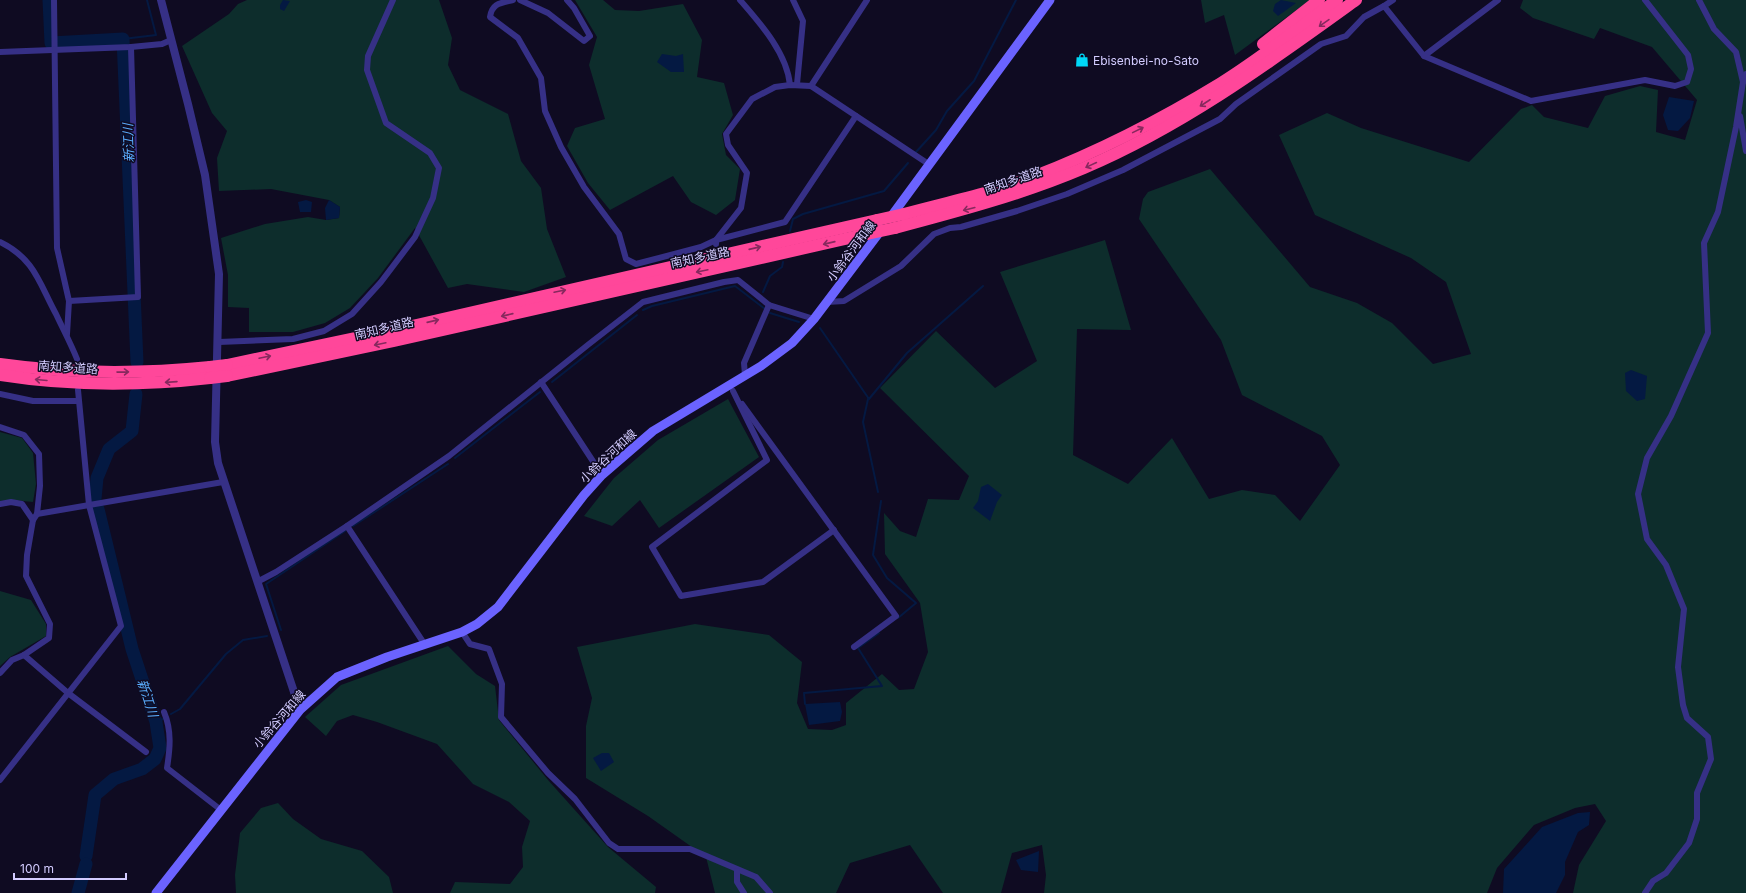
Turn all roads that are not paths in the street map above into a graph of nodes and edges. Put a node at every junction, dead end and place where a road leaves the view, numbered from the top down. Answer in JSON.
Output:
{"nodes":[{"id":1,"x":54,"y":0,"type":"edge"},
{"id":2,"x":161,"y":0,"type":"edge"},
{"id":3,"x":393,"y":0,"type":"edge"},
{"id":4,"x":513,"y":0,"type":"edge"},
{"id":5,"x":520,"y":0,"type":"edge"},
{"id":6,"x":567,"y":0,"type":"edge"},
{"id":7,"x":740,"y":0,"type":"edge"},
{"id":8,"x":793,"y":0,"type":"edge"},
{"id":9,"x":867,"y":0,"type":"edge"},
{"id":10,"x":1050,"y":0,"type":"edge"},
{"id":11,"x":1319,"y":0,"type":"edge"},
{"id":12,"x":1337,"y":0,"type":"edge"},
{"id":13,"x":1356,"y":0,"type":"edge"},
{"id":14,"x":1393,"y":0,"type":"edge"},
{"id":15,"x":1498,"y":0,"type":"edge"},
{"id":16,"x":1645,"y":0,"type":"edge"},
{"id":17,"x":1699,"y":0,"type":"edge"},
{"id":18,"x":1384,"y":6,"type":"junction"},
{"id":19,"x":171,"y":40,"type":"junction"},
{"id":20,"x":130,"y":47,"type":"junction"},
{"id":21,"x":56,"y":49,"type":"junction"},
{"id":22,"x":0,"y":52,"type":"edge"},
{"id":23,"x":1424,"y":56,"type":"junction"},
{"id":24,"x":1746,"y":74,"type":"edge"},
{"id":25,"x":1222,"y":82,"type":"junction"},
{"id":26,"x":1742,"y":82,"type":"junction"},
{"id":27,"x":798,"y":84,"type":"junction"},
{"id":28,"x":790,"y":85,"type":"junction"},
{"id":29,"x":811,"y":86,"type":"junction"},
{"id":30,"x":1738,"y":108,"type":"junction"},
{"id":31,"x":856,"y":116,"type":"junction"},
{"id":32,"x":1746,"y":152,"type":"edge"},
{"id":33,"x":930,"y":165,"type":"junction"},
{"id":34,"x":0,"y":242,"type":"edge"},
{"id":35,"x":716,"y":242,"type":"junction"},
{"id":36,"x":723,"y":275,"type":"dead end"},
{"id":37,"x":724,"y":282,"type":"junction"},
{"id":38,"x":69,"y":301,"type":"junction"},
{"id":39,"x":827,"y":302,"type":"junction"},
{"id":40,"x":769,"y":305,"type":"junction"},
{"id":41,"x":814,"y":319,"type":"junction"},
{"id":42,"x":67,"y":334,"type":"junction"},
{"id":43,"x":219,"y":342,"type":"junction"},
{"id":44,"x":77,"y":360,"type":"dead end"},
{"id":45,"x":0,"y":364,"type":"edge"},
{"id":46,"x":227,"y":370,"type":"junction"},
{"id":47,"x":210,"y":373,"type":"junction"},
{"id":48,"x":0,"y":375,"type":"edge"},
{"id":49,"x":745,"y":375,"type":"junction"},
{"id":50,"x":542,"y":382,"type":"junction"},
{"id":51,"x":731,"y":388,"type":"junction"},
{"id":52,"x":78,"y":390,"type":"dead end"},
{"id":53,"x":0,"y":394,"type":"edge"},
{"id":54,"x":78,"y":401,"type":"junction"},
{"id":55,"x":0,"y":427,"type":"edge"},
{"id":56,"x":602,"y":475,"type":"junction"},
{"id":57,"x":223,"y":482,"type":"junction"},
{"id":58,"x":0,"y":504,"type":"edge"},
{"id":59,"x":89,"y":505,"type":"junction"},
{"id":60,"x":35,"y":517,"type":"junction"},
{"id":61,"x":347,"y":526,"type":"junction"},
{"id":62,"x":834,"y":530,"type":"junction"},
{"id":63,"x":257,"y":582,"type":"junction"},
{"id":64,"x":462,"y":632,"type":"junction"},
{"id":65,"x":425,"y":645,"type":"junction"},
{"id":66,"x":854,"y":647,"type":"dead end"},
{"id":67,"x":24,"y":655,"type":"junction"},
{"id":68,"x":0,"y":673,"type":"edge"},
{"id":69,"x":68,"y":693,"type":"junction"},
{"id":70,"x":300,"y":710,"type":"junction"},
{"id":71,"x":164,"y":712,"type":"dead end"},
{"id":72,"x":146,"y":752,"type":"dead end"},
{"id":73,"x":0,"y":780,"type":"edge"},
{"id":74,"x":221,"y":810,"type":"junction"},
{"id":75,"x":737,"y":871,"type":"junction"},
{"id":76,"x":156,"y":893,"type":"edge"},
{"id":77,"x":744,"y":893,"type":"edge"},
{"id":78,"x":770,"y":893,"type":"edge"},
{"id":79,"x":1645,"y":893,"type":"edge"}],
"edges":[{"from":1,"to":21,"type":"street"},
{"from":2,"to":19,"type":"street"},
{"from":3,"to":43,"type":"street"},
{"from":4,"to":35,"type":"street"},
{"from":5,"to":6,"type":"street"},
{"from":7,"to":28,"type":"street"},
{"from":8,"to":27,"type":"street"},
{"from":9,"to":29,"type":"street"},
{"from":10,"to":33,"type":"main road","name":"小鈴谷河和線"},
{"from":11,"to":25,"type":"highway"},
{"from":12,"to":25,"type":"highway","name":"南知多道路"},
{"from":13,"to":46,"type":"highway","name":"南知多道路","one_way":true,"bridge":true},
{"from":14,"to":18,"type":"street"},
{"from":15,"to":23,"type":"street"},
{"from":16,"to":23,"type":"street"},
{"from":17,"to":26,"type":"street"},
{"from":18,"to":23,"type":"street"},
{"from":18,"to":39,"type":"street"},
{"from":19,"to":20,"type":"street"},
{"from":19,"to":43,"type":"street"},
{"from":20,"to":21,"type":"street"},
{"from":20,"to":38,"type":"street"},
{"from":21,"to":22,"type":"street"},
{"from":21,"to":38,"type":"street"},
{"from":24,"to":26,"type":"street"},
{"from":46,"to":25,"type":"highway","name":"南知多道路","one_way":true,"bridge":true},
{"from":26,"to":30,"type":"street"},
{"from":27,"to":28,"type":"street"},
{"from":27,"to":29,"type":"street"},
{"from":28,"to":35,"type":"street"},
{"from":29,"to":31,"type":"street"},
{"from":30,"to":32,"type":"street"},
{"from":30,"to":79,"type":"street"},
{"from":31,"to":33,"type":"street"},
{"from":31,"to":35,"type":"street"},
{"from":33,"to":39,"type":"main road","name":"小鈴谷河和線"},
{"from":34,"to":42,"type":"street"},
{"from":36,"to":37,"type":"street"},
{"from":37,"to":40,"type":"street"},
{"from":37,"to":50,"type":"street"},
{"from":38,"to":42,"type":"street"},
{"from":39,"to":41,"type":"main road","name":"小鈴谷河和線"},
{"from":40,"to":41,"type":"street"},
{"from":40,"to":49,"type":"street"},
{"from":41,"to":49,"type":"main road","name":"小鈴谷河和線"},
{"from":42,"to":44,"type":"street"},
{"from":43,"to":57,"type":"street"},
{"from":45,"to":47,"type":"highway","name":"南知多道路","one_way":true},
{"from":46,"to":47,"type":"highway","name":"南知多道路","bridge":true},
{"from":47,"to":48,"type":"highway","name":"南知多道路","one_way":true},
{"from":49,"to":51,"type":"main road","name":"小鈴谷河和線"},
{"from":50,"to":56,"type":"street"},
{"from":50,"to":61,"type":"street"},
{"from":51,"to":56,"type":"main road","name":"小鈴谷河和線"},
{"from":51,"to":62,"type":"street"},
{"from":51,"to":62,"type":"street"},
{"from":52,"to":54,"type":"street"},
{"from":53,"to":54,"type":"street"},
{"from":54,"to":59,"type":"street"},
{"from":55,"to":60,"type":"street"},
{"from":56,"to":64,"type":"main road","name":"小鈴谷河和線"},
{"from":57,"to":59,"type":"street"},
{"from":57,"to":63,"type":"street"},
{"from":58,"to":60,"type":"street"},
{"from":59,"to":60,"type":"street"},
{"from":59,"to":69,"type":"street"},
{"from":60,"to":67,"type":"street"},
{"from":61,"to":63,"type":"street"},
{"from":61,"to":65,"type":"street"},
{"from":62,"to":66,"type":"street"},
{"from":63,"to":70,"type":"street"},
{"from":64,"to":65,"type":"main road","name":"小鈴谷河和線"},
{"from":64,"to":75,"type":"street"},
{"from":65,"to":70,"type":"main road","name":"小鈴谷河和線"},
{"from":67,"to":68,"type":"street"},
{"from":67,"to":69,"type":"street"},
{"from":69,"to":72,"type":"street"},
{"from":69,"to":73,"type":"street"},
{"from":70,"to":74,"type":"main road","name":"小鈴谷河和線"},
{"from":71,"to":74,"type":"street"},
{"from":74,"to":76,"type":"main road","name":"小鈴谷河和線"},
{"from":75,"to":77,"type":"street"},
{"from":75,"to":78,"type":"street"}]}
